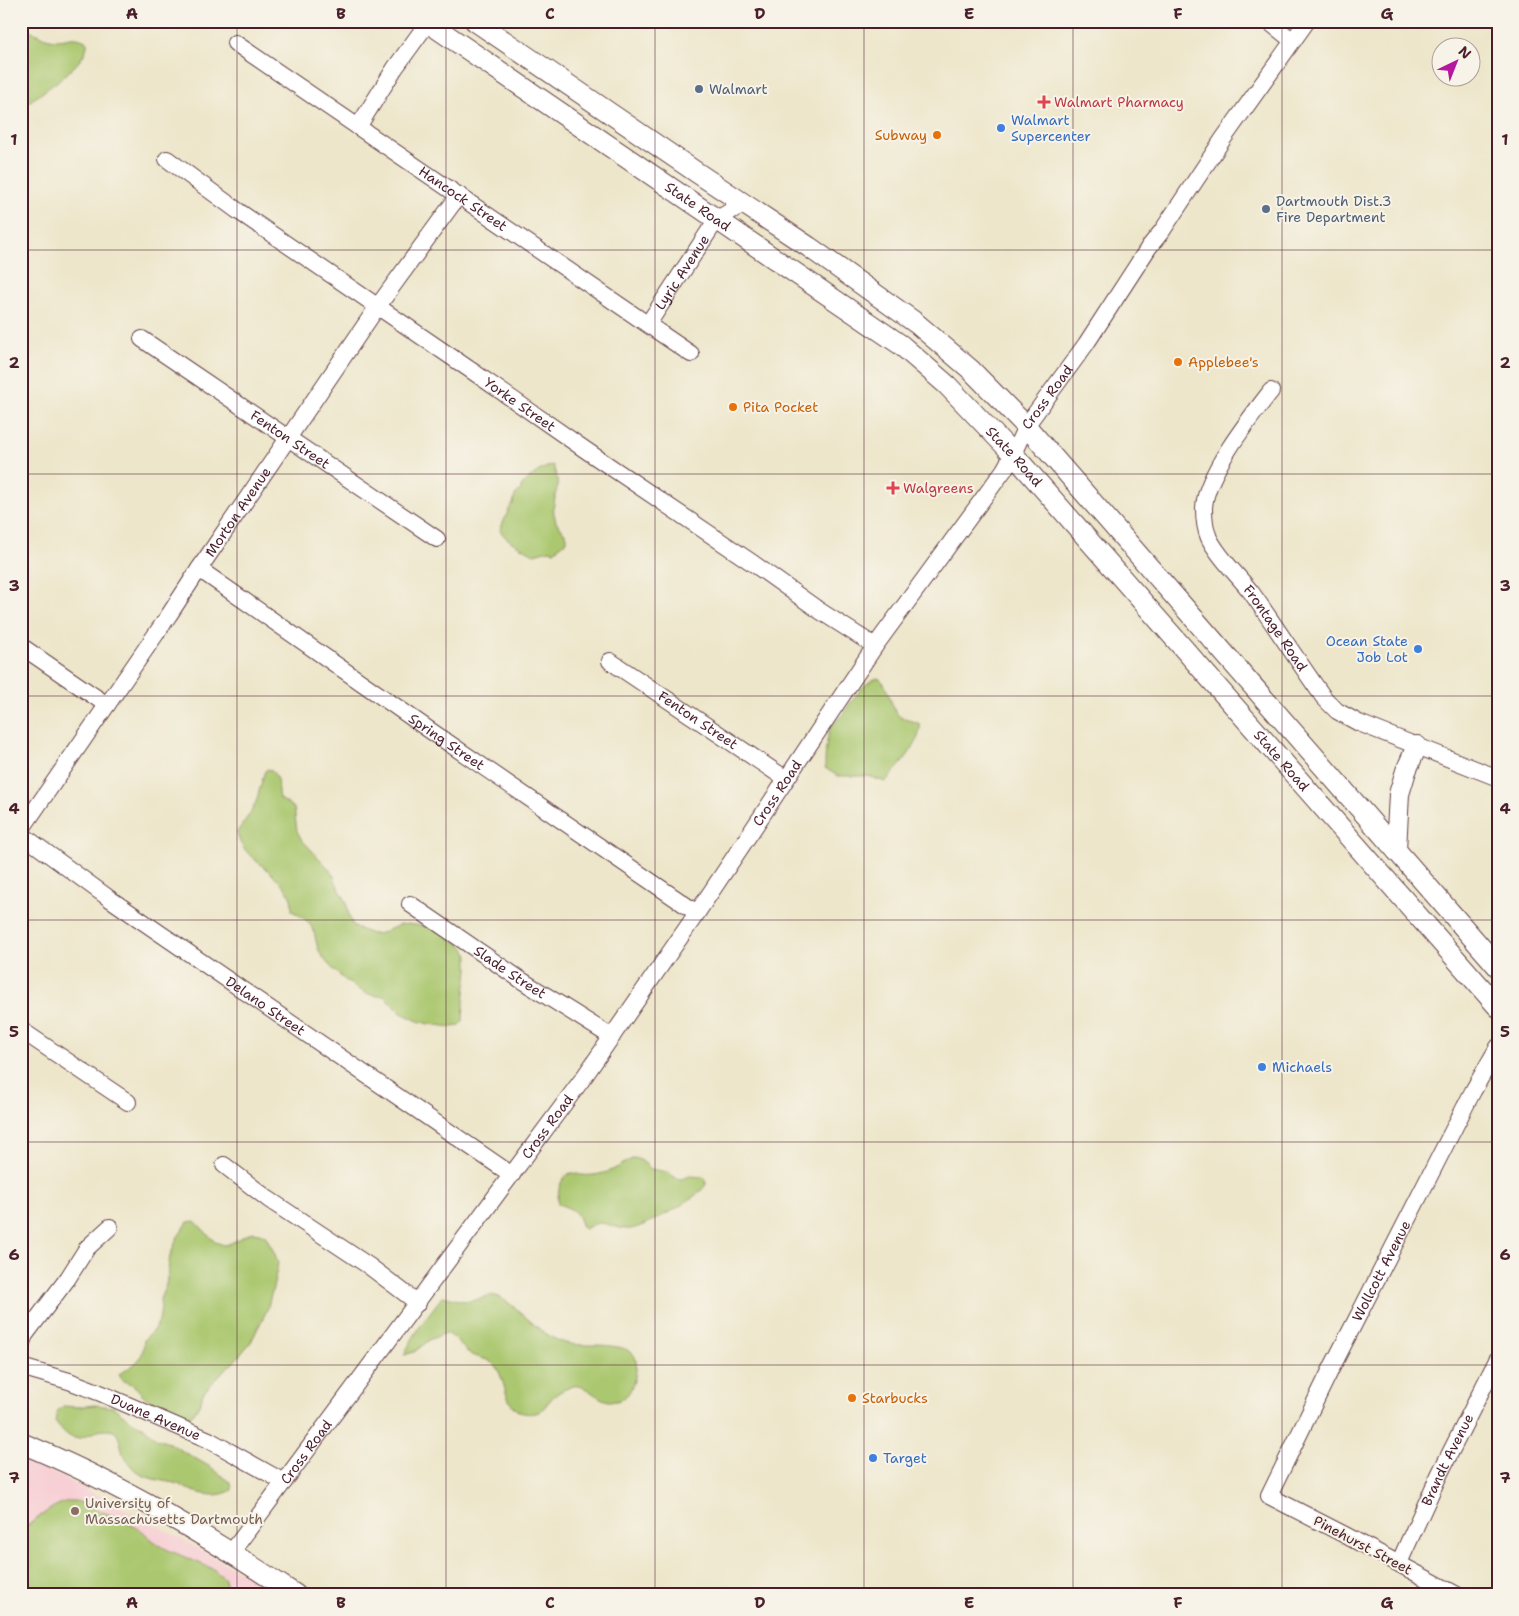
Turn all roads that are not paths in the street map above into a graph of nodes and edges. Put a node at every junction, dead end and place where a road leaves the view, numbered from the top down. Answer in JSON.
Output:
{"nodes":[{"id":1,"x":475,"y":21,"type":"edge"},
{"id":2,"x":1268,"y":21,"type":"edge"},
{"id":3,"x":1307,"y":21,"type":"edge"},
{"id":4,"x":427,"y":22,"type":"edge"},
{"id":5,"x":1293,"y":41,"type":"junction"},
{"id":6,"x":235,"y":43,"type":"dead end"},
{"id":7,"x":358,"y":127,"type":"junction"},
{"id":8,"x":167,"y":160,"type":"dead end"},
{"id":9,"x":458,"y":195,"type":"junction"},
{"id":10,"x":743,"y":204,"type":"junction"},
{"id":11,"x":717,"y":219,"type":"junction"},
{"id":12,"x":378,"y":306,"type":"junction"},
{"id":13,"x":648,"y":324,"type":"junction"},
{"id":14,"x":142,"y":340,"type":"dead end"},
{"id":15,"x":692,"y":354,"type":"dead end"},
{"id":16,"x":1271,"y":391,"type":"dead end"},
{"id":17,"x":1026,"y":426,"type":"junction"},
{"id":18,"x":288,"y":439,"type":"junction"},
{"id":19,"x":1013,"y":454,"type":"junction"},
{"id":20,"x":437,"y":539,"type":"dead end"},
{"id":21,"x":199,"y":569,"type":"junction"},
{"id":22,"x":21,"y":646,"type":"edge"},
{"id":23,"x":875,"y":646,"type":"junction"},
{"id":24,"x":610,"y":661,"type":"dead end"},
{"id":25,"x":108,"y":705,"type":"junction"},
{"id":26,"x":1417,"y":746,"type":"junction"},
{"id":27,"x":1498,"y":778,"type":"edge"},
{"id":28,"x":786,"y":779,"type":"junction"},
{"id":29,"x":21,"y":832,"type":"edge"},
{"id":30,"x":1396,"y":850,"type":"junction"},
{"id":31,"x":410,"y":904,"type":"dead end"},
{"id":32,"x":697,"y":913,"type":"junction"},
{"id":33,"x":1498,"y":967,"type":"edge"},
{"id":34,"x":1498,"y":1007,"type":"edge"},
{"id":35,"x":21,"y":1030,"type":"edge"},
{"id":36,"x":612,"y":1037,"type":"junction"},
{"id":37,"x":1498,"y":1047,"type":"edge"},
{"id":38,"x":128,"y":1102,"type":"dead end"},
{"id":39,"x":224,"y":1165,"type":"dead end"},
{"id":40,"x":512,"y":1175,"type":"junction"},
{"id":41,"x":110,"y":1227,"type":"dead end"},
{"id":42,"x":418,"y":1303,"type":"junction"},
{"id":43,"x":21,"y":1345,"type":"edge"},
{"id":44,"x":1498,"y":1358,"type":"edge"},
{"id":45,"x":21,"y":1367,"type":"edge"},
{"id":46,"x":21,"y":1443,"type":"edge"},
{"id":47,"x":284,"y":1482,"type":"junction"},
{"id":48,"x":1269,"y":1496,"type":"joint"},
{"id":49,"x":231,"y":1553,"type":"junction"},
{"id":50,"x":1399,"y":1563,"type":"junction"},
{"id":51,"x":296,"y":1595,"type":"edge"},
{"id":52,"x":1457,"y":1595,"type":"edge"}],
"edges":[{"from":1,"to":10,"type":"main road","name":"State Road"},
{"from":2,"to":5,"type":"street"},
{"from":3,"to":5,"type":"street","name":"Cross Road"},
{"from":4,"to":7,"type":"street"},
{"from":4,"to":11,"type":"main road","name":"State Road"},
{"from":5,"to":17,"type":"street","name":"Cross Road"},
{"from":6,"to":7,"type":"street","name":"Hancock Street"},
{"from":7,"to":9,"type":"street","name":"Hancock Street"},
{"from":8,"to":12,"type":"street","name":"Yorke Street"},
{"from":9,"to":12,"type":"street","name":"Morton Avenue"},
{"from":9,"to":13,"type":"street","name":"Hancock Street"},
{"from":10,"to":11,"type":"street","name":"Lyric Avenue"},
{"from":10,"to":17,"type":"main road","name":"State Road"},
{"from":11,"to":13,"type":"street","name":"Lyric Avenue"},
{"from":11,"to":19,"type":"main road","name":"State Road"},
{"from":12,"to":18,"type":"street","name":"Morton Avenue"},
{"from":12,"to":23,"type":"street","name":"Yorke Street"},
{"from":13,"to":15,"type":"street","name":"Hancock Street"},
{"from":14,"to":18,"type":"street","name":"Fenton Street"},
{"from":16,"to":26,"type":"street","name":"Frontage Road"},
{"from":17,"to":19,"type":"street","name":"Cross Road"},
{"from":17,"to":30,"type":"main road","name":"State Road"},
{"from":18,"to":20,"type":"street","name":"Fenton Street"},
{"from":18,"to":21,"type":"street","name":"Morton Avenue"},
{"from":19,"to":23,"type":"street","name":"Cross Road"},
{"from":19,"to":34,"type":"main road","name":"State Road"},
{"from":21,"to":25,"type":"street","name":"Morton Avenue"},
{"from":21,"to":32,"type":"street","name":"Spring Street"},
{"from":22,"to":25,"type":"street"},
{"from":23,"to":28,"type":"street","name":"Cross Road"},
{"from":24,"to":28,"type":"street","name":"Fenton Street"},
{"from":25,"to":29,"type":"street","name":"Morton Avenue"},
{"from":26,"to":27,"type":"street","name":"Frontage Road"},
{"from":26,"to":30,"type":"main road"},
{"from":28,"to":32,"type":"street","name":"Cross Road"},
{"from":29,"to":40,"type":"street","name":"Delano Street"},
{"from":30,"to":33,"type":"main road","name":"State Road"},
{"from":31,"to":36,"type":"street","name":"Slade Street"},
{"from":32,"to":36,"type":"street","name":"Cross Road"},
{"from":35,"to":38,"type":"street"},
{"from":36,"to":40,"type":"street","name":"Cross Road"},
{"from":37,"to":48,"type":"street","name":"Wollcott Avenue"},
{"from":39,"to":42,"type":"street"},
{"from":40,"to":42,"type":"street","name":"Cross Road"},
{"from":41,"to":43,"type":"street"},
{"from":42,"to":47,"type":"street","name":"Cross Road"},
{"from":44,"to":50,"type":"street","name":"Brandt Avenue"},
{"from":45,"to":47,"type":"street","name":"Duane Avenue"},
{"from":46,"to":49,"type":"main road"},
{"from":47,"to":49,"type":"street","name":"Cross Road"},
{"from":48,"to":50,"type":"street","name":"Pinehurst Street"},
{"from":49,"to":51,"type":"main road"},
{"from":50,"to":52,"type":"street","name":"Pinehurst Street"}]}
